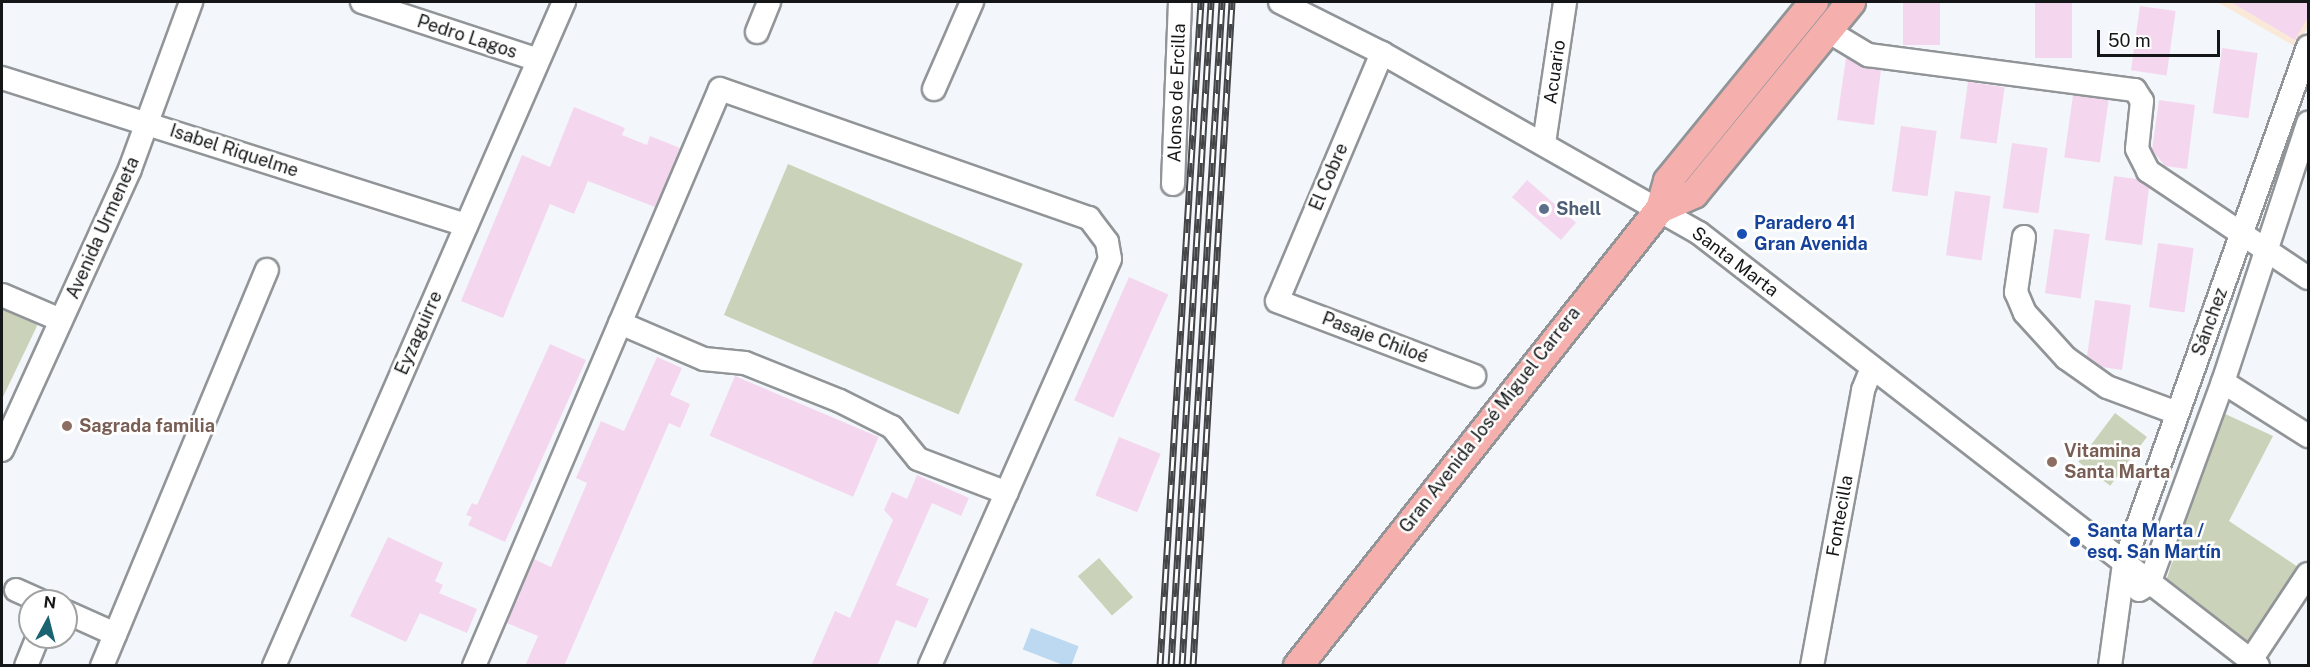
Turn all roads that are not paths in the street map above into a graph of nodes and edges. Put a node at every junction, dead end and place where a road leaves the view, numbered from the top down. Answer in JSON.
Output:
{"nodes":[{"id":1,"x":191,"y":2,"type":"edge"},
{"id":2,"x":362,"y":2,"type":"edge"},
{"id":3,"x":564,"y":2,"type":"edge"},
{"id":4,"x":770,"y":2,"type":"edge"},
{"id":5,"x":972,"y":2,"type":"edge"},
{"id":6,"x":1180,"y":2,"type":"edge"},
{"id":7,"x":1280,"y":2,"type":"edge"},
{"id":8,"x":1565,"y":2,"type":"edge"},
{"id":9,"x":1814,"y":2,"type":"edge"},
{"id":10,"x":1851,"y":2,"type":"edge"},
{"id":11,"x":1317,"y":10,"type":"edge"},
{"id":12,"x":1828,"y":31,"type":"junction"},
{"id":13,"x":756,"y":32,"type":"dead end"},
{"id":14,"x":2308,"y":47,"type":"edge"},
{"id":15,"x":1382,"y":53,"type":"junction"},
{"id":16,"x":538,"y":60,"type":"junction"},
{"id":17,"x":2,"y":78,"type":"edge"},
{"id":18,"x":934,"y":89,"type":"dead end"},
{"id":19,"x":2308,"y":123,"type":"edge"},
{"id":20,"x":148,"y":124,"type":"junction"},
{"id":21,"x":1544,"y":143,"type":"junction"},
{"id":22,"x":2305,"y":146,"type":"edge"},
{"id":23,"x":1173,"y":184,"type":"dead end"},
{"id":24,"x":1660,"y":209,"type":"junction"},
{"id":25,"x":466,"y":225,"type":"junction"},
{"id":26,"x":2024,"y":237,"type":"dead end"},
{"id":27,"x":2240,"y":237,"type":"junction"},
{"id":28,"x":2266,"y":249,"type":"junction"},
{"id":29,"x":267,"y":270,"type":"dead end"},
{"id":30,"x":2308,"y":278,"type":"edge"},
{"id":31,"x":2,"y":294,"type":"edge"},
{"id":32,"x":1277,"y":301,"type":"joint"},
{"id":33,"x":61,"y":320,"type":"junction"},
{"id":34,"x":620,"y":323,"type":"junction"},
{"id":35,"x":1872,"y":368,"type":"junction"},
{"id":36,"x":1474,"y":376,"type":"dead end"},
{"id":37,"x":2223,"y":382,"type":"junction"},
{"id":38,"x":2177,"y":413,"type":"junction"},
{"id":39,"x":9,"y":414,"type":"edge"},
{"id":40,"x":2308,"y":436,"type":"edge"},
{"id":41,"x":2,"y":450,"type":"edge"},
{"id":42,"x":1007,"y":493,"type":"junction"},
{"id":43,"x":2124,"y":564,"type":"junction"},
{"id":44,"x":2308,"y":574,"type":"edge"},
{"id":45,"x":2149,"y":584,"type":"junction"},
{"id":46,"x":2123,"y":599,"type":"junction"},
{"id":47,"x":78,"y":617,"type":"edge"},
{"id":48,"x":1323,"y":633,"type":"junction"},
{"id":49,"x":115,"y":634,"type":"junction"},
{"id":50,"x":2227,"y":643,"type":"junction"},
{"id":51,"x":33,"y":649,"type":"edge"},
{"id":52,"x":2255,"y":663,"type":"edge"},
{"id":53,"x":26,"y":666,"type":"edge"},
{"id":54,"x":102,"y":666,"type":"edge"},
{"id":55,"x":274,"y":666,"type":"edge"},
{"id":56,"x":474,"y":666,"type":"edge"},
{"id":57,"x":930,"y":666,"type":"edge"},
{"id":58,"x":1284,"y":666,"type":"edge"},
{"id":59,"x":1298,"y":666,"type":"edge"},
{"id":60,"x":1306,"y":666,"type":"edge"},
{"id":61,"x":1812,"y":666,"type":"edge"},
{"id":62,"x":2110,"y":666,"type":"edge"},
{"id":63,"x":2229,"y":666,"type":"edge"}],
"edges":[{"from":1,"to":20,"type":"street","name":"Avenida Urmeneta"},
{"from":2,"to":16,"type":"street","name":"Pedro Lagos"},
{"from":3,"to":16,"type":"street","name":"Eyzaguirre"},
{"from":4,"to":13,"type":"street"},
{"from":5,"to":18,"type":"street"},
{"from":6,"to":23,"type":"street","name":"Alonso de Ercilla"},
{"from":7,"to":11,"type":"street","name":"Santa Marta"},
{"from":8,"to":21,"type":"street","name":"Acuario"},
{"from":9,"to":24,"type":"main road","name":"Gran Avenida José Miguel Carrera"},
{"from":10,"to":12,"type":"main road","name":"Gran Avenida José Miguel Carrera"},
{"from":11,"to":15,"type":"street","name":"Santa Marta"},
{"from":12,"to":24,"type":"main road","name":"Gran Avenida José Miguel Carrera"},
{"from":12,"to":27,"type":"street"},
{"from":14,"to":27,"type":"street","name":"Sánchez"},
{"from":15,"to":21,"type":"street","name":"Santa Marta"},
{"from":15,"to":32,"type":"street","name":"El Cobre"},
{"from":16,"to":25,"type":"street","name":"Eyzaguirre"},
{"from":17,"to":20,"type":"street","name":"Isabel Riquelme"},
{"from":19,"to":22,"type":"street","name":"Sánchez"},
{"from":20,"to":25,"type":"street","name":"Isabel Riquelme"},
{"from":20,"to":33,"type":"street","name":"Avenida Urmeneta"},
{"from":21,"to":24,"type":"street","name":"Santa Marta"},
{"from":22,"to":28,"type":"street","name":"Sánchez"},
{"from":24,"to":35,"type":"street","name":"Santa Marta"},
{"from":24,"to":48,"type":"main road","name":"Gran Avenida José Miguel Carrera"},
{"from":25,"to":55,"type":"street","name":"Eyzaguirre"},
{"from":26,"to":38,"type":"street"},
{"from":27,"to":28,"type":"street"},
{"from":27,"to":38,"type":"street","name":"Sánchez"},
{"from":28,"to":30,"type":"street"},
{"from":28,"to":37,"type":"street","name":"Sánchez"},
{"from":29,"to":49,"type":"street"},
{"from":31,"to":33,"type":"street"},
{"from":32,"to":36,"type":"street","name":"Pasaje Chiloé"},
{"from":33,"to":39,"type":"street","name":"Avenida Urmeneta"},
{"from":34,"to":42,"type":"street"},
{"from":34,"to":42,"type":"street"},
{"from":34,"to":56,"type":"street"},
{"from":35,"to":43,"type":"street","name":"Santa Marta"},
{"from":35,"to":61,"type":"street","name":"Fontecilla"},
{"from":37,"to":40,"type":"street"},
{"from":37,"to":45,"type":"street","name":"Sánchez"},
{"from":38,"to":43,"type":"street","name":"Sánchez"},
{"from":39,"to":41,"type":"street","name":"Avenida Urmeneta"},
{"from":42,"to":57,"type":"street"},
{"from":43,"to":45,"type":"street","name":"Santa Marta"},
{"from":43,"to":46,"type":"street","name":"Sánchez"},
{"from":44,"to":52,"type":"street"},
{"from":45,"to":46,"type":"street"},
{"from":45,"to":50,"type":"street","name":"Santa Marta"},
{"from":46,"to":62,"type":"street","name":"Sánchez"},
{"from":47,"to":49,"type":"street"},
{"from":48,"to":58,"type":"main road","name":"Gran Avenida José Miguel Carrera"},
{"from":48,"to":59,"type":"main road","name":"Gran Avenida José Miguel Carrera"},
{"from":48,"to":60,"type":"main road","name":"Gran Avenida José Miguel Carrera"},
{"from":49,"to":54,"type":"street"},
{"from":50,"to":52,"type":"street","name":"Santa Marta"},
{"from":50,"to":63,"type":"street"},
{"from":51,"to":53,"type":"street"}]}
